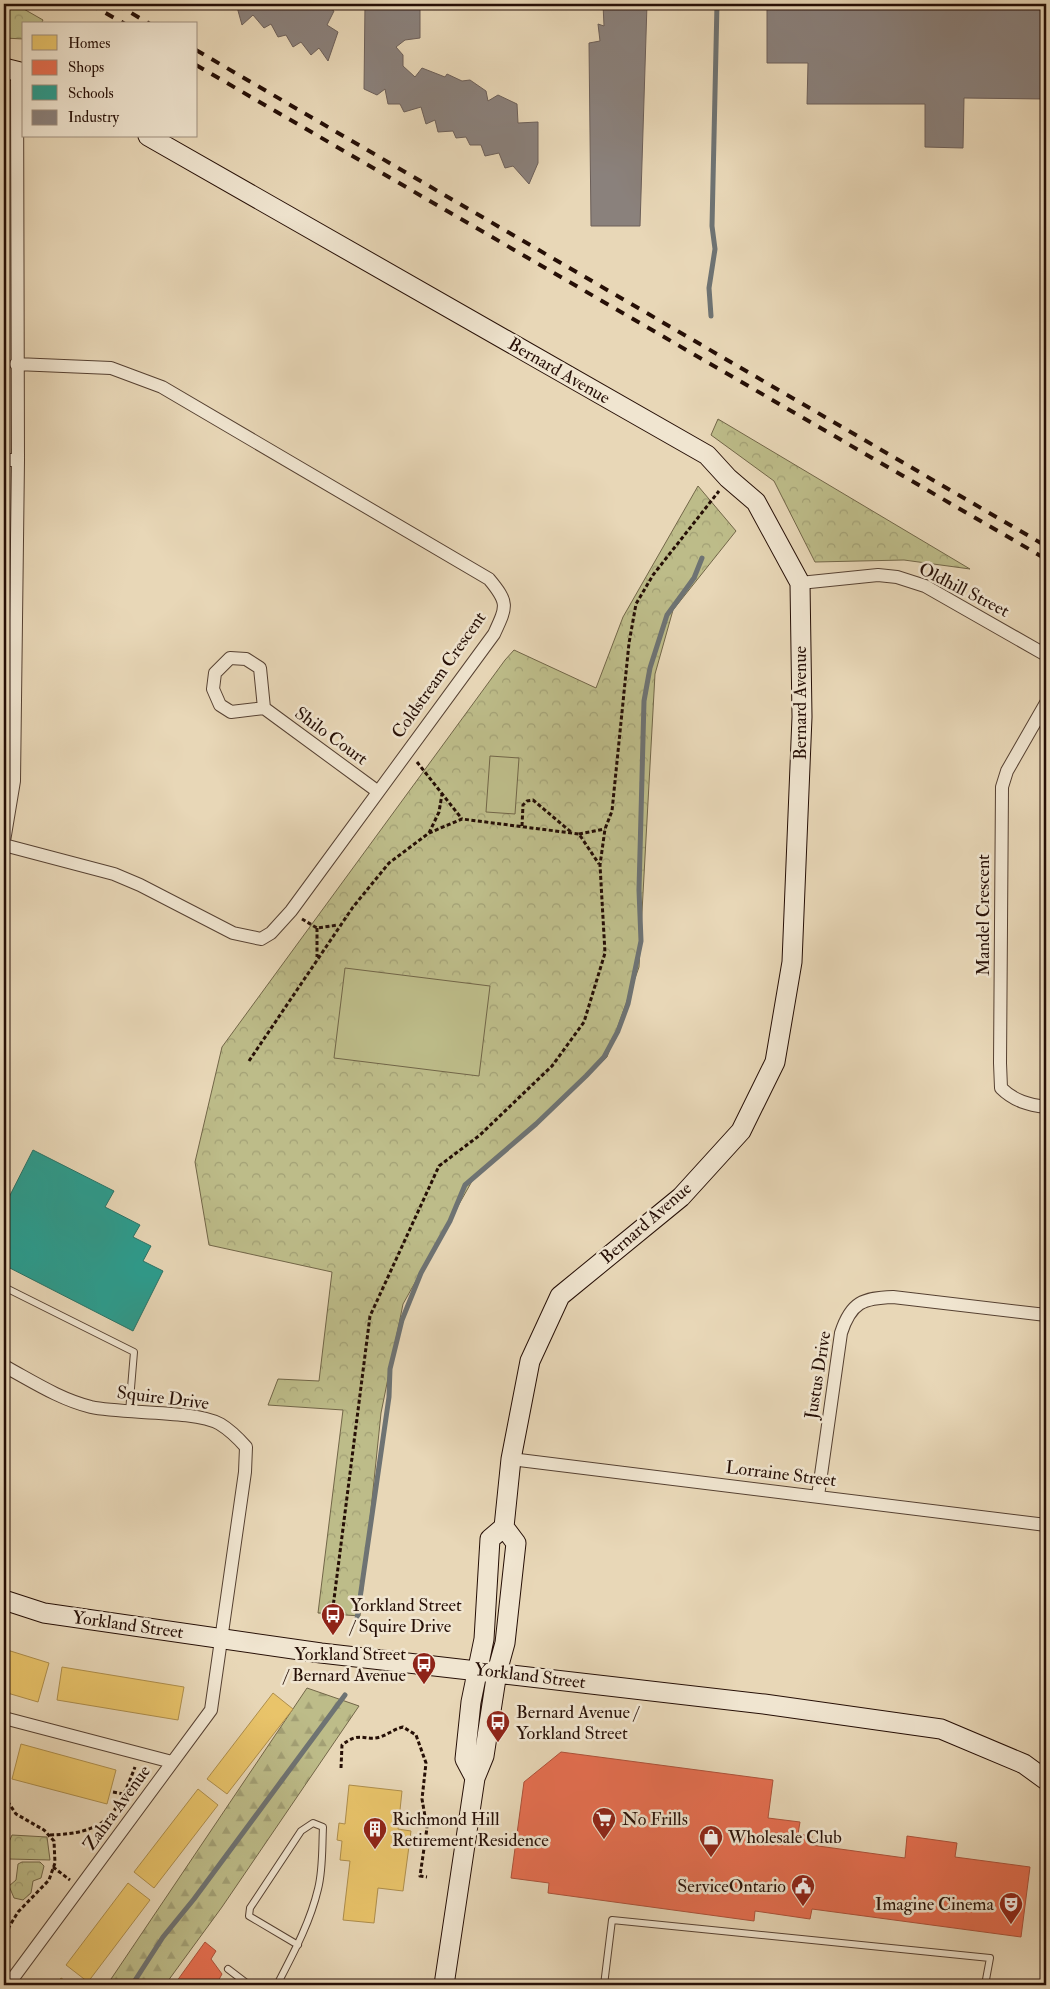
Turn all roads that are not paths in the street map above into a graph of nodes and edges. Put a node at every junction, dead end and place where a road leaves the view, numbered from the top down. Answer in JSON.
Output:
{"nodes":[{"id":1,"x":15,"y":70,"type":"edge"},
{"id":2,"x":151,"y":138,"type":"edge"},
{"id":3,"x":16,"y":364,"type":"junction"},
{"id":4,"x":4,"y":460,"type":"edge"},
{"id":5,"x":18,"y":460,"type":"junction"},
{"id":6,"x":800,"y":583,"type":"junction"},
{"id":7,"x":1046,"y":655,"type":"edge"},
{"id":8,"x":1046,"y":703,"type":"edge"},
{"id":9,"x":264,"y":708,"type":"junction"},
{"id":10,"x":377,"y":792,"type":"junction"},
{"id":11,"x":4,"y":841,"type":"edge"},
{"id":12,"x":4,"y":845,"type":"edge"},
{"id":13,"x":1046,"y":1107,"type":"edge"},
{"id":14,"x":4,"y":1287,"type":"edge"},
{"id":15,"x":1046,"y":1315,"type":"edge"},
{"id":16,"x":4,"y":1366,"type":"edge"},
{"id":17,"x":129,"y":1412,"type":"junction"},
{"id":18,"x":511,"y":1458,"type":"junction"},
{"id":19,"x":818,"y":1496,"type":"junction"},
{"id":20,"x":1046,"y":1525,"type":"edge"},
{"id":21,"x":504,"y":1526,"type":"junction"},
{"id":22,"x":4,"y":1600,"type":"edge"},
{"id":23,"x":222,"y":1638,"type":"junction"},
{"id":24,"x":477,"y":1670,"type":"junction"},
{"id":25,"x":497,"y":1672,"type":"junction"},
{"id":26,"x":4,"y":1718,"type":"edge"},
{"id":27,"x":172,"y":1762,"type":"junction"},
{"id":28,"x":475,"y":1778,"type":"junction"},
{"id":29,"x":1046,"y":1780,"type":"edge"},
{"id":30,"x":298,"y":1946,"type":"junction"},
{"id":31,"x":228,"y":1969,"type":"dead end"},
{"id":32,"x":8,"y":1985,"type":"edge"},
{"id":33,"x":249,"y":1985,"type":"edge"},
{"id":34,"x":277,"y":1985,"type":"edge"},
{"id":35,"x":444,"y":1985,"type":"edge"},
{"id":36,"x":604,"y":1985,"type":"edge"},
{"id":37,"x":985,"y":1985,"type":"edge"}],
"edges":[{"from":1,"to":3,"type":"street"},
{"from":2,"to":6,"type":"street","name":"Bernard Avenue"},
{"from":3,"to":5,"type":"street"},
{"from":3,"to":10,"type":"street","name":"Coldstream Crescent"},
{"from":4,"to":5,"type":"street"},
{"from":5,"to":11,"type":"street"},
{"from":6,"to":7,"type":"street","name":"Oldhill Street"},
{"from":6,"to":18,"type":"street","name":"Bernard Avenue"},
{"from":8,"to":13,"type":"street","name":"Mandel Crescent"},
{"from":9,"to":9,"type":"street"},
{"from":9,"to":10,"type":"street","name":"Shilo Court"},
{"from":10,"to":12,"type":"street","name":"Coldstream Crescent"},
{"from":14,"to":17,"type":"lane"},
{"from":15,"to":19,"type":"street","name":"Justus Drive"},
{"from":16,"to":17,"type":"street","name":"Squire Drive"},
{"from":17,"to":23,"type":"street","name":"Squire Drive"},
{"from":18,"to":19,"type":"street","name":"Lorraine Street"},
{"from":18,"to":21,"type":"street","name":"Bernard Avenue"},
{"from":19,"to":20,"type":"street","name":"Lorraine Street"},
{"from":21,"to":24,"type":"street"},
{"from":21,"to":25,"type":"street"},
{"from":22,"to":23,"type":"street","name":"Yorkland Street"},
{"from":23,"to":24,"type":"street","name":"Yorkland Street"},
{"from":23,"to":27,"type":"street","name":"Zahra Avenue"},
{"from":24,"to":25,"type":"street","name":"Yorkland Street"},
{"from":24,"to":28,"type":"street"},
{"from":25,"to":28,"type":"street"},
{"from":25,"to":29,"type":"street","name":"Yorkland Street"},
{"from":26,"to":27,"type":"street"},
{"from":27,"to":32,"type":"street","name":"Zahra Avenue"},
{"from":28,"to":35,"type":"street"},
{"from":30,"to":30,"type":"lane"},
{"from":30,"to":34,"type":"lane"},
{"from":31,"to":33,"type":"lane"},
{"from":36,"to":37,"type":"lane"}]}
